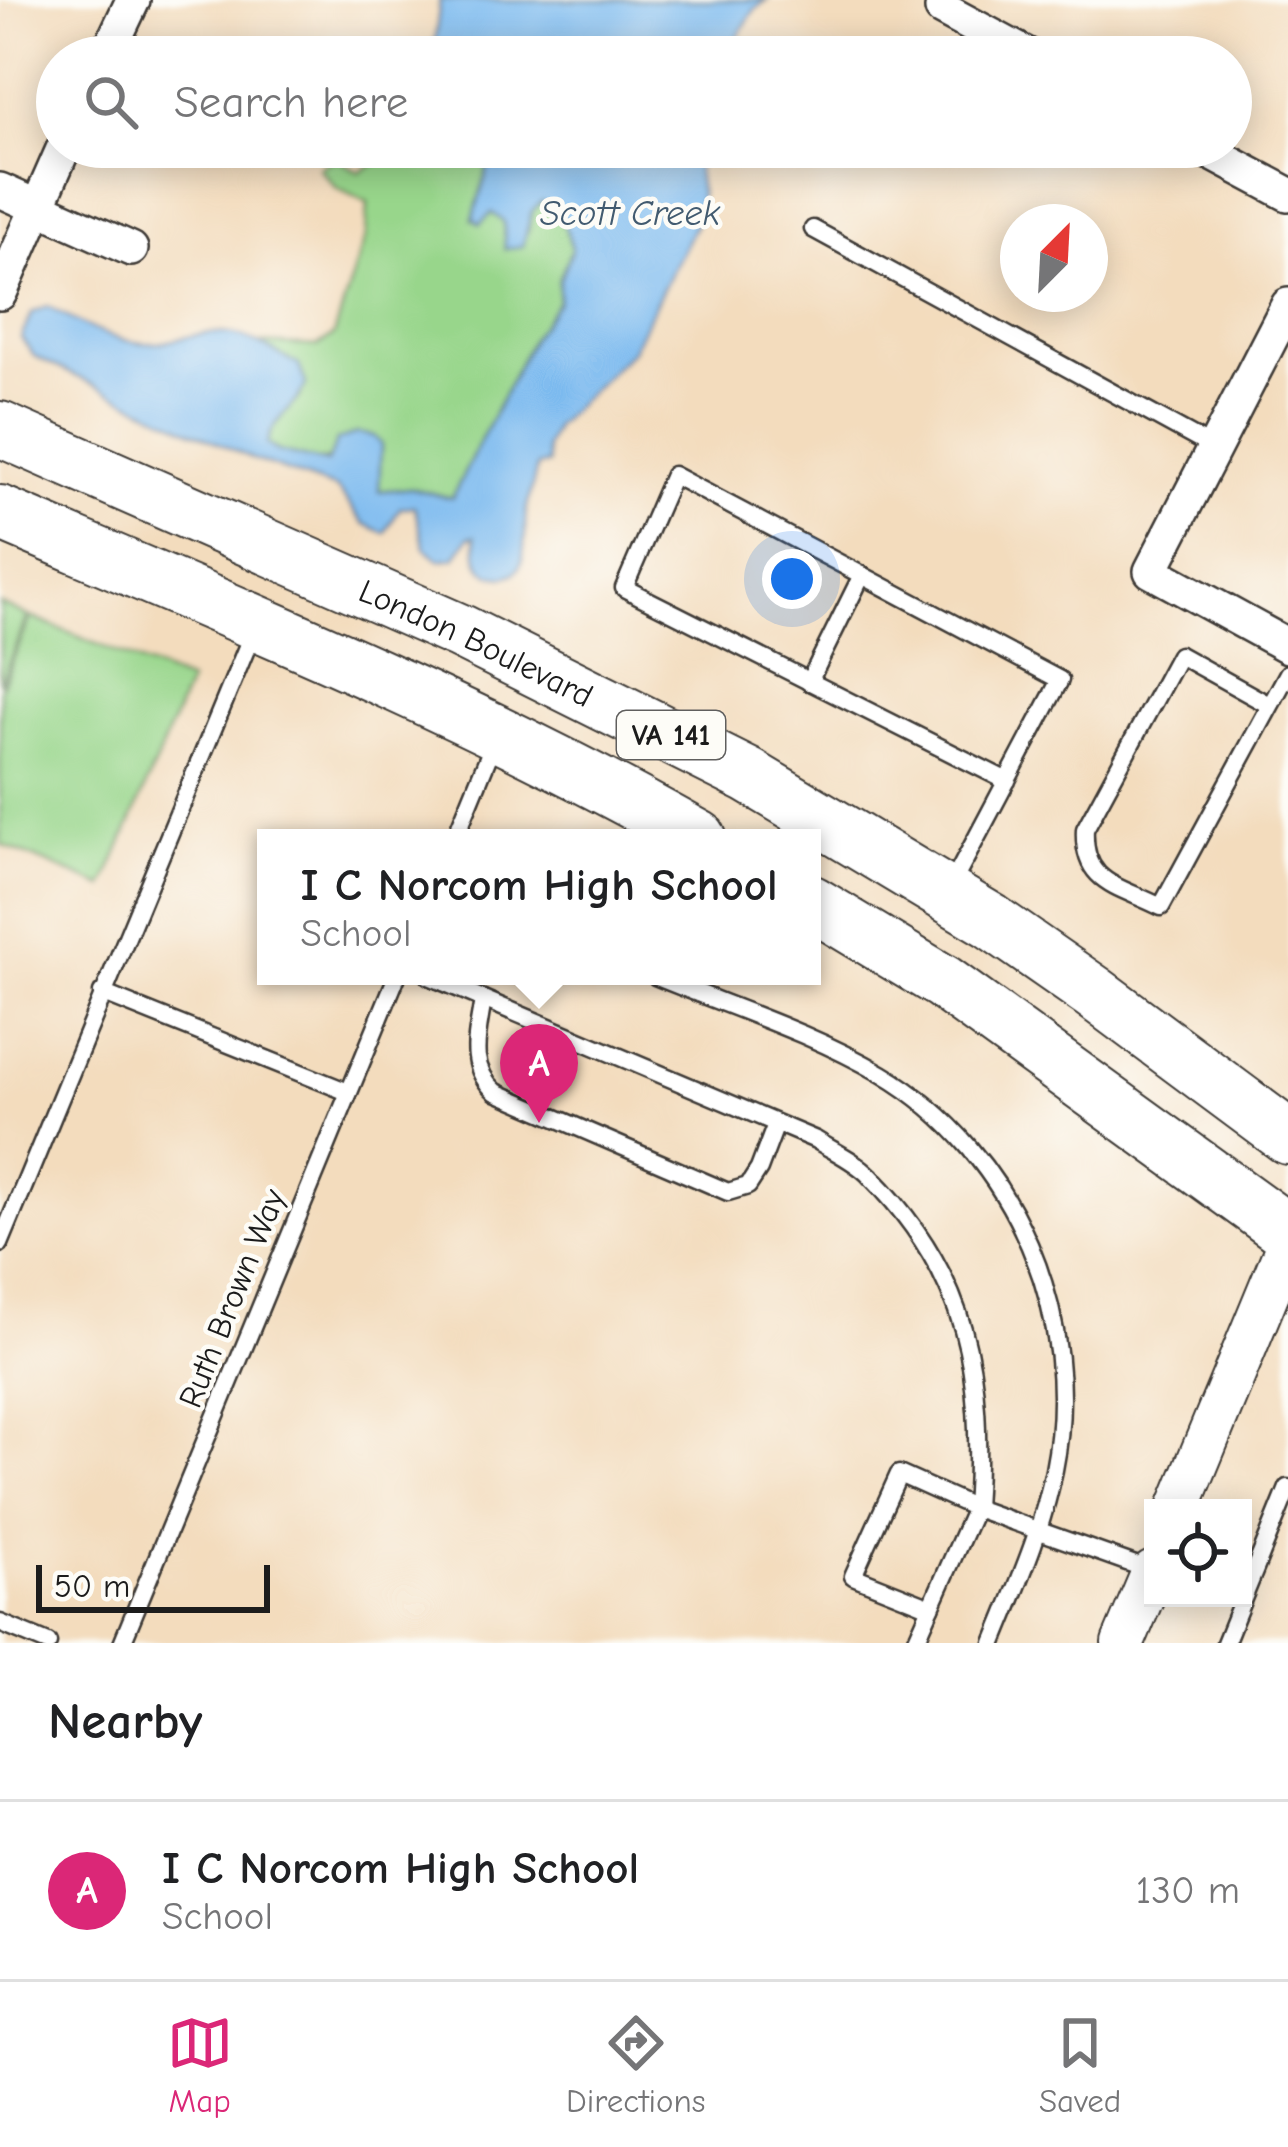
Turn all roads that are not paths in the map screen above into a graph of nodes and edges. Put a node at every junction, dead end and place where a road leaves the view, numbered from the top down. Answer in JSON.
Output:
{"nodes":[{"id":1,"x":133,"y":0,"type":"edge"},
{"id":2,"x":942,"y":9,"type":"dead end"},
{"id":3,"x":116,"y":36,"type":"edge"},
{"id":4,"x":992,"y":36,"type":"edge"},
{"id":5,"x":54,"y":168,"type":"edge"},
{"id":6,"x":1239,"y":168,"type":"edge"},
{"id":7,"x":0,"y":190,"type":"edge"},
{"id":8,"x":1288,"y":194,"type":"edge"},
{"id":9,"x":36,"y":207,"type":"junction"},
{"id":10,"x":813,"y":230,"type":"dead end"},
{"id":11,"x":130,"y":249,"type":"dead end"},
{"id":12,"x":0,"y":293,"type":"edge"},
{"id":13,"x":1288,"y":304,"type":"edge"},
{"id":14,"x":0,"y":429,"type":"edge"},
{"id":15,"x":1212,"y":448,"type":"junction"},
{"id":16,"x":0,"y":513,"type":"edge"},
{"id":17,"x":862,"y":574,"type":"junction"},
{"id":18,"x":257,"y":622,"type":"junction"},
{"id":19,"x":1288,"y":646,"type":"edge"},
{"id":20,"x":1288,"y":673,"type":"edge"},
{"id":21,"x":809,"y":682,"type":"junction"},
{"id":22,"x":1269,"y":705,"type":"junction"},
{"id":23,"x":499,"y":732,"type":"junction"},
{"id":24,"x":1006,"y":781,"type":"junction"},
{"id":25,"x":459,"y":829,"type":"edge"},
{"id":26,"x":682,"y":829,"type":"edge"},
{"id":27,"x":947,"y":895,"type":"junction"},
{"id":28,"x":821,"y":908,"type":"edge"},
{"id":29,"x":393,"y":985,"type":"edge"},
{"id":30,"x":450,"y":985,"type":"edge"},
{"id":31,"x":677,"y":985,"type":"edge"},
{"id":32,"x":102,"y":993,"type":"junction"},
{"id":33,"x":483,"y":999,"type":"junction"},
{"id":34,"x":348,"y":1092,"type":"junction"},
{"id":35,"x":776,"y":1124,"type":"junction"},
{"id":36,"x":1288,"y":1137,"type":"edge"},
{"id":37,"x":1288,"y":1232,"type":"edge"},
{"id":38,"x":0,"y":1244,"type":"edge"},
{"id":39,"x":1288,"y":1244,"type":"edge"},
{"id":40,"x":1288,"y":1488,"type":"edge"},
{"id":41,"x":1183,"y":1499,"type":"edge"},
{"id":42,"x":975,"y":1508,"type":"junction"},
{"id":43,"x":1039,"y":1532,"type":"junction"},
{"id":44,"x":1252,"y":1548,"type":"edge"},
{"id":45,"x":1262,"y":1552,"type":"junction"},
{"id":46,"x":1144,"y":1569,"type":"edge"},
{"id":47,"x":1144,"y":1594,"type":"edge"},
{"id":48,"x":932,"y":1607,"type":"junction"},
{"id":49,"x":0,"y":1623,"type":"edge"},
{"id":50,"x":48,"y":1643,"type":"edge"},
{"id":51,"x":122,"y":1643,"type":"edge"},
{"id":52,"x":915,"y":1643,"type":"edge"},
{"id":53,"x":994,"y":1643,"type":"edge"},
{"id":54,"x":1124,"y":1643,"type":"edge"},
{"id":55,"x":1225,"y":1643,"type":"edge"}],
"edges":[{"from":1,"to":3,"type":"street"},
{"from":2,"to":4,"type":"street"},
{"from":5,"to":9,"type":"street"},
{"from":6,"to":8,"type":"street"},
{"from":7,"to":9,"type":"street"},
{"from":9,"to":11,"type":"street"},
{"from":9,"to":12,"type":"street"},
{"from":10,"to":15,"type":"lane"},
{"from":13,"to":15,"type":"street"},
{"from":14,"to":27,"type":"main road","name":"London Boulevard","number":"VA 141"},
{"from":15,"to":19,"type":"street"},
{"from":16,"to":18,"type":"main road","number":"VA 141"},
{"from":17,"to":21,"type":"lane"},
{"from":17,"to":21,"type":"lane"},
{"from":17,"to":24,"type":"lane"},
{"from":18,"to":23,"type":"main road","number":"VA 141"},
{"from":18,"to":32,"type":"lane"},
{"from":20,"to":22,"type":"lane"},
{"from":21,"to":24,"type":"lane"},
{"from":22,"to":22,"type":"lane"},
{"from":23,"to":25,"type":"lane"},
{"from":23,"to":26,"type":"main road","number":"VA 141"},
{"from":24,"to":27,"type":"lane"},
{"from":27,"to":36,"type":"main road","name":"London Boulevard","number":"VA 141"},
{"from":28,"to":37,"type":"main road"},
{"from":29,"to":34,"type":"lane","name":"Ruth Brown Way"},
{"from":30,"to":33,"type":"lane"},
{"from":31,"to":43,"type":"lane"},
{"from":32,"to":34,"type":"lane"},
{"from":32,"to":38,"type":"lane"},
{"from":33,"to":35,"type":"lane"},
{"from":33,"to":35,"type":"lane"},
{"from":34,"to":51,"type":"lane","name":"Ruth Brown Way"},
{"from":35,"to":42,"type":"lane"},
{"from":39,"to":41,"type":"street"},
{"from":40,"to":45,"type":"lane"},
{"from":42,"to":43,"type":"lane"},
{"from":42,"to":48,"type":"lane"},
{"from":42,"to":48,"type":"lane"},
{"from":43,"to":46,"type":"lane"},
{"from":43,"to":53,"type":"lane"},
{"from":44,"to":45,"type":"lane"},
{"from":45,"to":55,"type":"lane"},
{"from":47,"to":54,"type":"street"},
{"from":48,"to":52,"type":"lane"},
{"from":49,"to":50,"type":"lane"}]}
